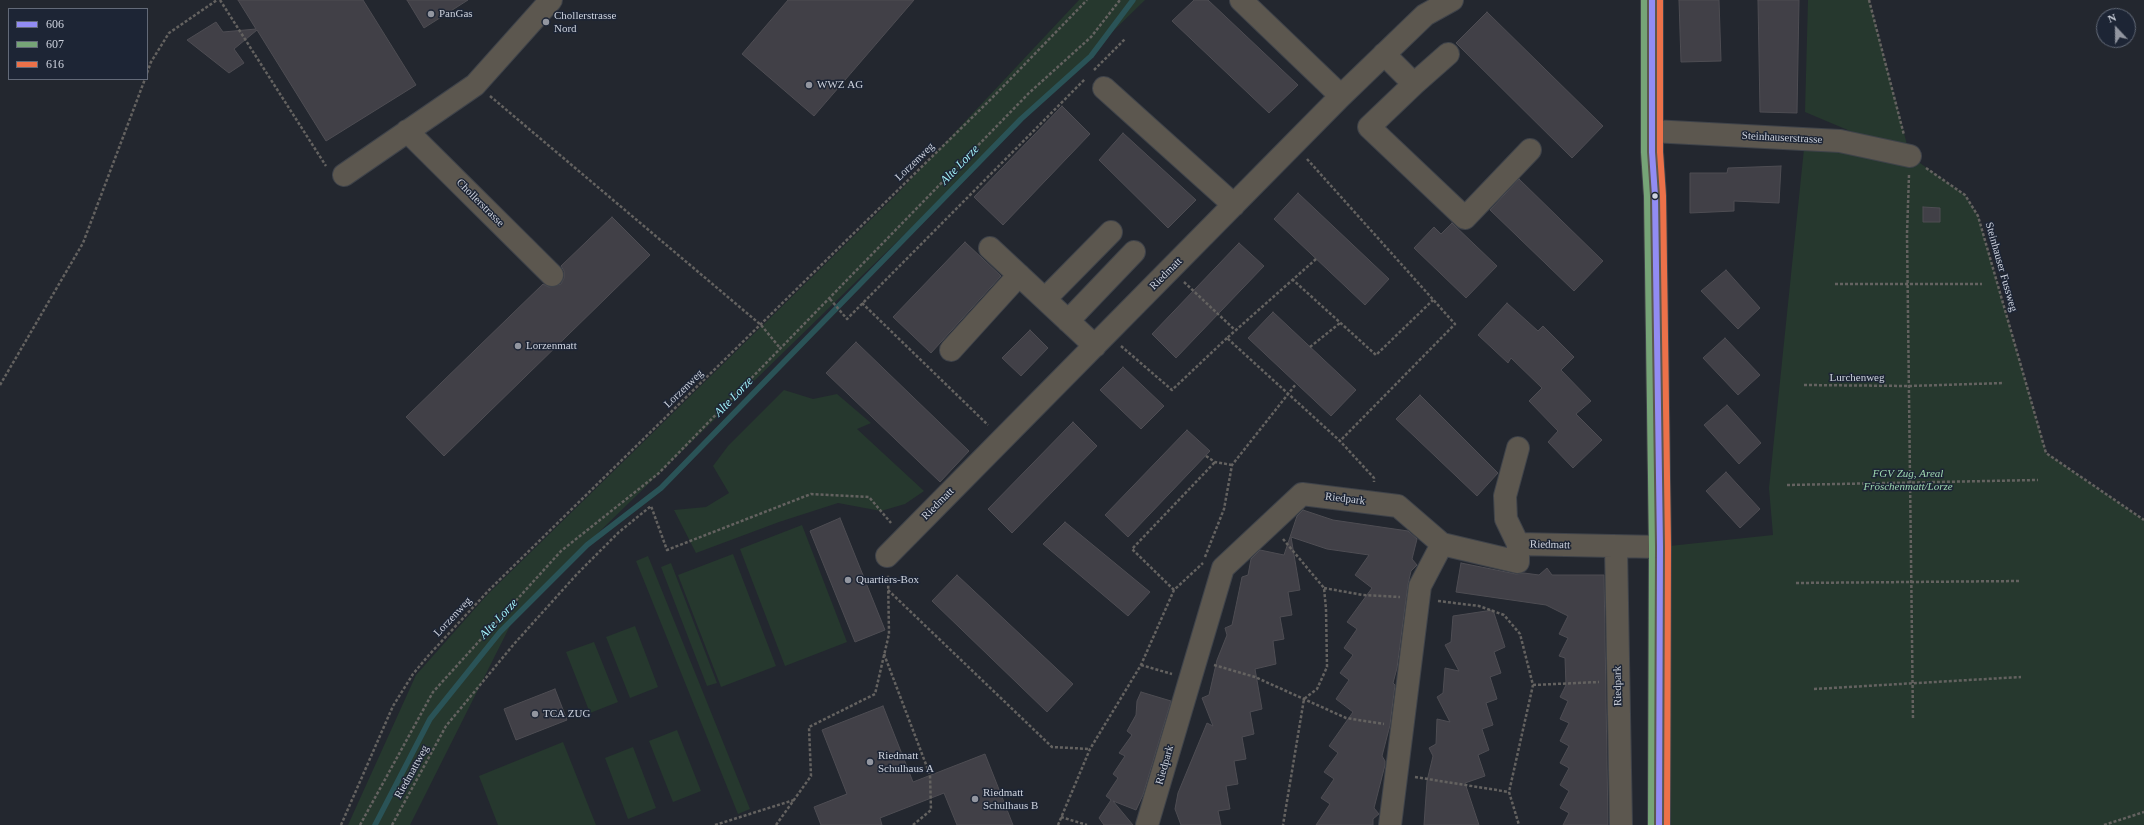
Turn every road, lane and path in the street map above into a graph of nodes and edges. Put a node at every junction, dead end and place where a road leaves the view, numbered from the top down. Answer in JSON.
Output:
{"nodes":[{"id":1,"x":217,"y":0,"type":"edge"},
{"id":2,"x":220,"y":0,"type":"edge"},
{"id":3,"x":552,"y":0,"type":"edge"},
{"id":4,"x":1087,"y":0,"type":"edge"},
{"id":5,"x":1120,"y":0,"type":"edge"},
{"id":6,"x":1241,"y":0,"type":"edge"},
{"id":7,"x":1452,"y":0,"type":"edge"},
{"id":8,"x":1652,"y":0,"type":"edge"},
{"id":9,"x":1869,"y":0,"type":"edge"},
{"id":10,"x":1125,"y":39,"type":"dead end"},
{"id":11,"x":1384,"y":54,"type":"junction"},
{"id":12,"x":1448,"y":54,"type":"dead end"},
{"id":13,"x":148,"y":70,"type":"edge"},
{"id":14,"x":1094,"y":79,"type":"junction"},
{"id":15,"x":145,"y":80,"type":"edge"},
{"id":16,"x":1414,"y":84,"type":"junction"},
{"id":17,"x":475,"y":85,"type":"junction"},
{"id":18,"x":1341,"y":96,"type":"junction"},
{"id":19,"x":1652,"y":131,"type":"junction"},
{"id":20,"x":407,"y":132,"type":"junction"},
{"id":21,"x":1294,"y":143,"type":"junction"},
{"id":22,"x":1530,"y":150,"type":"dead end"},
{"id":23,"x":1910,"y":156,"type":"junction"},
{"id":24,"x":344,"y":175,"type":"joint"},
{"id":25,"x":1234,"y":205,"type":"junction"},
{"id":26,"x":1111,"y":232,"type":"dead end"},
{"id":27,"x":990,"y":248,"type":"dead end"},
{"id":28,"x":1134,"y":252,"type":"dead end"},
{"id":29,"x":1316,"y":259,"type":"dead end"},
{"id":30,"x":1171,"y":269,"type":"junction"},
{"id":31,"x":552,"y":275,"type":"dead end"},
{"id":32,"x":1020,"y":276,"type":"junction"},
{"id":33,"x":1292,"y":279,"type":"junction"},
{"id":34,"x":1835,"y":284,"type":"dead end"},
{"id":35,"x":1982,"y":284,"type":"dead end"},
{"id":36,"x":1908,"y":285,"type":"junction"},
{"id":37,"x":830,"y":299,"type":"junction"},
{"id":38,"x":1045,"y":299,"type":"junction"},
{"id":39,"x":1433,"y":300,"type":"junction"},
{"id":40,"x":862,"y":303,"type":"junction"},
{"id":41,"x":1068,"y":321,"type":"junction"},
{"id":42,"x":1340,"y":323,"type":"junction"},
{"id":43,"x":761,"y":325,"type":"junction"},
{"id":44,"x":1235,"y":330,"type":"junction"},
{"id":45,"x":1226,"y":338,"type":"junction"},
{"id":46,"x":1101,"y":340,"type":"junction"},
{"id":47,"x":1310,"y":347,"type":"dead end"},
{"id":48,"x":780,"y":348,"type":"junction"},
{"id":49,"x":951,"y":350,"type":"dead end"},
{"id":50,"x":2004,"y":383,"type":"dead end"},
{"id":51,"x":1296,"y":384,"type":"dead end"},
{"id":52,"x":0,"y":385,"type":"edge"},
{"id":53,"x":1804,"y":385,"type":"dead end"},
{"id":54,"x":1910,"y":386,"type":"junction"},
{"id":55,"x":1288,"y":396,"type":"junction"},
{"id":56,"x":1003,"y":439,"type":"junction"},
{"id":57,"x":1340,"y":441,"type":"junction"},
{"id":58,"x":1518,"y":448,"type":"dead end"},
{"id":59,"x":1206,"y":456,"type":"dead end"},
{"id":60,"x":1215,"y":462,"type":"junction"},
{"id":61,"x":1232,"y":464,"type":"junction"},
{"id":62,"x":2038,"y":480,"type":"dead end"},
{"id":63,"x":1911,"y":483,"type":"junction"},
{"id":64,"x":1787,"y":485,"type":"dead end"},
{"id":65,"x":1371,"y":503,"type":"junction"},
{"id":66,"x":2144,"y":520,"type":"edge"},
{"id":67,"x":1270,"y":524,"type":"junction"},
{"id":68,"x":905,"y":538,"type":"junction"},
{"id":69,"x":1442,"y":544,"type":"junction"},
{"id":70,"x":1518,"y":544,"type":"junction"},
{"id":71,"x":1616,"y":547,"type":"junction"},
{"id":72,"x":1660,"y":547,"type":"junction"},
{"id":73,"x":887,"y":556,"type":"joint"},
{"id":74,"x":1912,"y":581,"type":"junction"},
{"id":75,"x":2020,"y":581,"type":"dead end"},
{"id":76,"x":1796,"y":583,"type":"dead end"},
{"id":77,"x":1324,"y":588,"type":"junction"},
{"id":78,"x":888,"y":590,"type":"junction"},
{"id":79,"x":1174,"y":590,"type":"junction"},
{"id":80,"x":1419,"y":598,"type":"junction"},
{"id":81,"x":884,"y":653,"type":"junction"},
{"id":82,"x":1196,"y":660,"type":"junction"},
{"id":83,"x":1141,"y":665,"type":"junction"},
{"id":84,"x":2021,"y":677,"type":"dead end"},
{"id":85,"x":1190,"y":680,"type":"junction"},
{"id":86,"x":1913,"y":683,"type":"junction"},
{"id":87,"x":1814,"y":689,"type":"dead end"},
{"id":88,"x":1304,"y":699,"type":"junction"},
{"id":89,"x":1914,"y":720,"type":"dead end"},
{"id":90,"x":1402,"y":726,"type":"junction"},
{"id":91,"x":1090,"y":749,"type":"junction"},
{"id":92,"x":1396,"y":773,"type":"junction"},
{"id":93,"x":1509,"y":792,"type":"junction"},
{"id":94,"x":794,"y":800,"type":"junction"},
{"id":95,"x":2144,"y":812,"type":"edge"},
{"id":96,"x":1062,"y":818,"type":"junction"},
{"id":97,"x":341,"y":825,"type":"edge"},
{"id":98,"x":360,"y":825,"type":"edge"},
{"id":99,"x":392,"y":825,"type":"edge"},
{"id":100,"x":715,"y":825,"type":"edge"},
{"id":101,"x":776,"y":825,"type":"edge"},
{"id":102,"x":913,"y":825,"type":"edge"},
{"id":103,"x":1058,"y":825,"type":"edge"},
{"id":104,"x":1087,"y":825,"type":"edge"},
{"id":105,"x":1147,"y":825,"type":"edge"},
{"id":106,"x":1283,"y":825,"type":"edge"},
{"id":107,"x":1390,"y":825,"type":"edge"},
{"id":108,"x":1519,"y":825,"type":"edge"},
{"id":109,"x":1621,"y":825,"type":"edge"},
{"id":110,"x":1659,"y":825,"type":"edge"},
{"id":111,"x":2104,"y":825,"type":"edge"}],
"edges":[{"from":1,"to":13,"type":"path"},
{"from":2,"to":24,"type":"path"},
{"from":3,"to":17,"type":"street"},
{"from":4,"to":43,"type":"path","name":"Lorzenweg"},
{"from":5,"to":37,"type":"path"},
{"from":6,"to":18,"type":"street"},
{"from":7,"to":11,"type":"street","name":"Riedmatt"},
{"from":8,"to":19,"type":"street"},
{"from":9,"to":23,"type":"path"},
{"from":10,"to":14,"type":"path"},
{"from":11,"to":16,"type":"street"},
{"from":11,"to":18,"type":"street","name":"Riedmatt"},
{"from":12,"to":16,"type":"street"},
{"from":14,"to":25,"type":"street"},
{"from":14,"to":40,"type":"path"},
{"from":15,"to":52,"type":"path"},
{"from":16,"to":22,"type":"street"},
{"from":17,"to":20,"type":"street"},
{"from":17,"to":43,"type":"path"},
{"from":18,"to":21,"type":"street","name":"Riedmatt"},
{"from":19,"to":23,"type":"street","name":"Steinhauserstrasse"},
{"from":19,"to":72,"type":"street"},
{"from":20,"to":24,"type":"street"},
{"from":20,"to":31,"type":"street","name":"Chollerstrasse"},
{"from":21,"to":25,"type":"street","name":"Riedmatt"},
{"from":21,"to":39,"type":"path"},
{"from":23,"to":36,"type":"path"},
{"from":23,"to":66,"type":"path","name":"Steinhauser Fussweg"},
{"from":25,"to":30,"type":"street","name":"Riedmatt"},
{"from":26,"to":38,"type":"street"},
{"from":27,"to":32,"type":"street"},
{"from":28,"to":41,"type":"street"},
{"from":29,"to":33,"type":"path"},
{"from":30,"to":44,"type":"path"},
{"from":30,"to":46,"type":"street","name":"Riedmatt"},
{"from":32,"to":38,"type":"street"},
{"from":32,"to":49,"type":"street"},
{"from":33,"to":42,"type":"path"},
{"from":33,"to":44,"type":"path"},
{"from":34,"to":36,"type":"path"},
{"from":35,"to":36,"type":"path"},
{"from":36,"to":54,"type":"path"},
{"from":37,"to":40,"type":"path"},
{"from":37,"to":48,"type":"path"},
{"from":38,"to":41,"type":"street"},
{"from":39,"to":42,"type":"path"},
{"from":39,"to":57,"type":"path"},
{"from":40,"to":56,"type":"path"},
{"from":41,"to":46,"type":"street"},
{"from":42,"to":47,"type":"path"},
{"from":43,"to":48,"type":"path"},
{"from":43,"to":97,"type":"path","name":"Lorzenweg"},
{"from":44,"to":45,"type":"path"},
{"from":45,"to":46,"type":"path"},
{"from":45,"to":55,"type":"path"},
{"from":46,"to":56,"type":"street","name":"Riedmatt"},
{"from":48,"to":98,"type":"path"},
{"from":50,"to":54,"type":"path","name":"Lurchenweg"},
{"from":51,"to":55,"type":"path"},
{"from":53,"to":54,"type":"path","name":"Lurchenweg"},
{"from":54,"to":63,"type":"path"},
{"from":55,"to":57,"type":"path"},
{"from":55,"to":61,"type":"path"},
{"from":56,"to":68,"type":"street","name":"Riedmatt"},
{"from":57,"to":65,"type":"path"},
{"from":58,"to":70,"type":"street","name":"Riedmatt"},
{"from":59,"to":60,"type":"path"},
{"from":60,"to":61,"type":"path"},
{"from":60,"to":79,"type":"path"},
{"from":61,"to":79,"type":"path"},
{"from":62,"to":63,"type":"path"},
{"from":63,"to":64,"type":"path"},
{"from":63,"to":74,"type":"path"},
{"from":65,"to":67,"type":"street","name":"Riedpark"},
{"from":65,"to":69,"type":"street","name":"Riedpark"},
{"from":67,"to":77,"type":"path"},
{"from":67,"to":82,"type":"street","name":"Riedpark"},
{"from":68,"to":73,"type":"street","name":"Riedmatt"},
{"from":68,"to":99,"type":"path","name":"Riedmattweg"},
{"from":69,"to":70,"type":"street","name":"Riedpark"},
{"from":69,"to":80,"type":"street"},
{"from":70,"to":71,"type":"street","name":"Riedmatt"},
{"from":71,"to":72,"type":"street","name":"Riedmatt"},
{"from":71,"to":109,"type":"street","name":"Riedpark"},
{"from":72,"to":110,"type":"street"},
{"from":73,"to":78,"type":"path"},
{"from":74,"to":75,"type":"path"},
{"from":74,"to":76,"type":"path"},
{"from":74,"to":86,"type":"path"},
{"from":77,"to":80,"type":"path"},
{"from":77,"to":88,"type":"path"},
{"from":78,"to":81,"type":"path"},
{"from":78,"to":91,"type":"path"},
{"from":79,"to":83,"type":"path"},
{"from":80,"to":90,"type":"street"},
{"from":80,"to":93,"type":"path"},
{"from":81,"to":94,"type":"path"},
{"from":81,"to":102,"type":"path"},
{"from":82,"to":85,"type":"street","name":"Riedpark"},
{"from":82,"to":88,"type":"path"},
{"from":83,"to":85,"type":"path"},
{"from":83,"to":91,"type":"path"},
{"from":84,"to":86,"type":"path"},
{"from":85,"to":105,"type":"street","name":"Riedpark"},
{"from":86,"to":87,"type":"path"},
{"from":86,"to":89,"type":"path"},
{"from":88,"to":90,"type":"path"},
{"from":88,"to":106,"type":"path"},
{"from":90,"to":92,"type":"street"},
{"from":91,"to":96,"type":"path"},
{"from":92,"to":93,"type":"path"},
{"from":92,"to":107,"type":"street"},
{"from":93,"to":108,"type":"path"},
{"from":94,"to":100,"type":"path"},
{"from":94,"to":101,"type":"path"},
{"from":95,"to":111,"type":"path"},
{"from":96,"to":103,"type":"path"},
{"from":96,"to":104,"type":"path"}]}
